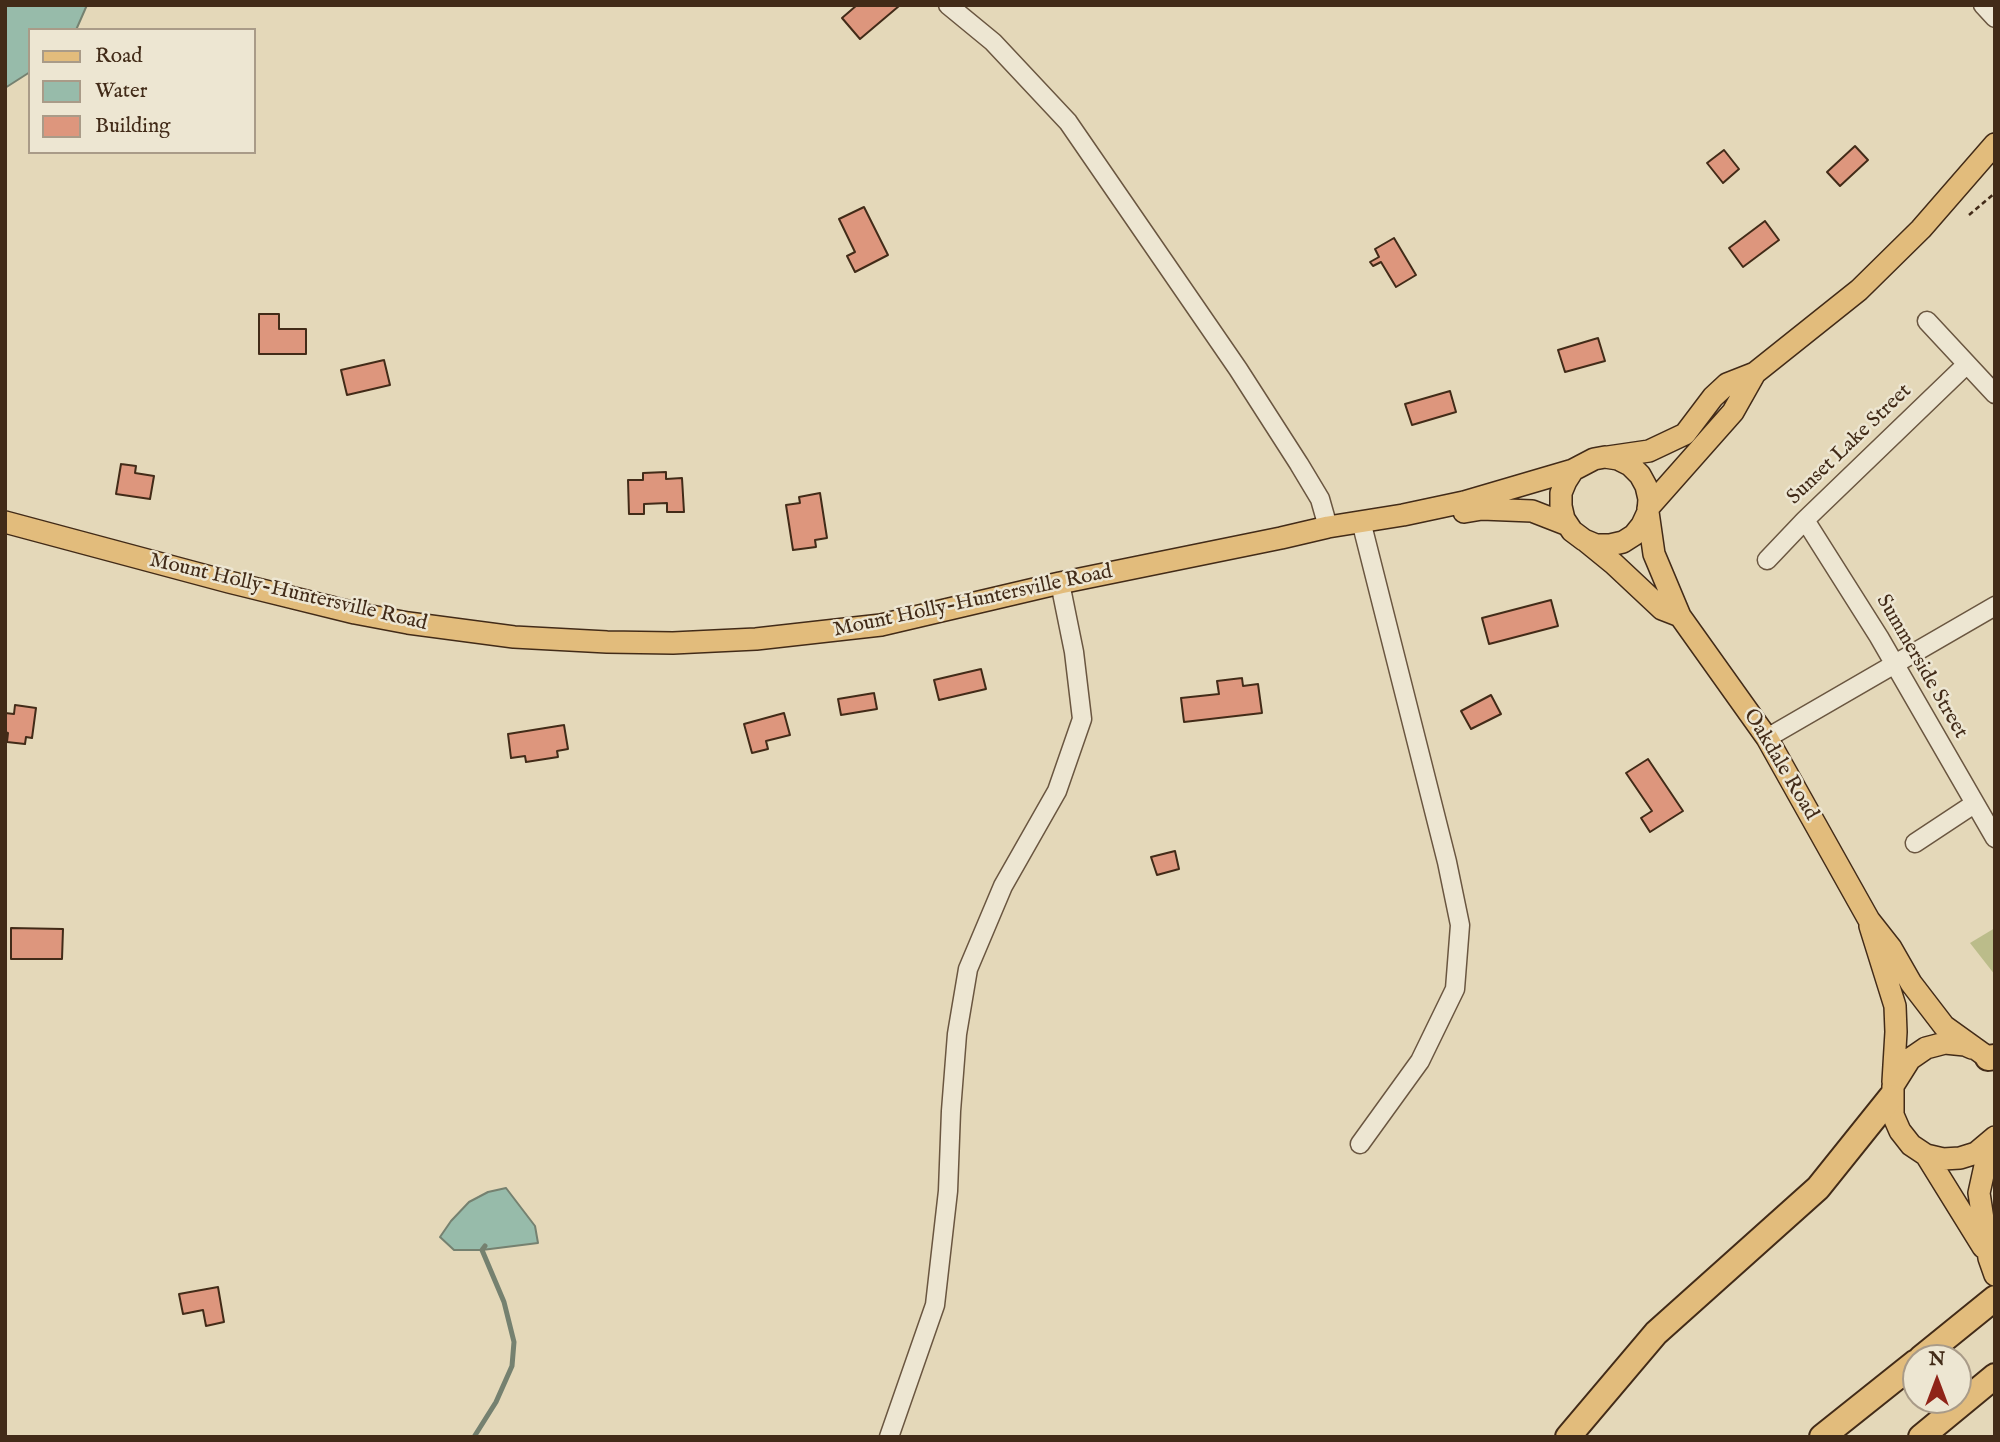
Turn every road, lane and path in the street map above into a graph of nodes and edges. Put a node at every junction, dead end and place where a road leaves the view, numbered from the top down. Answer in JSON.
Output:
{"nodes":[{"id":1,"x":948,"y":5,"type":"edge"},
{"id":2,"x":1983,"y":5,"type":"edge"},
{"id":3,"x":1995,"y":18,"type":"edge"},
{"id":4,"x":1995,"y":144,"type":"edge"},
{"id":5,"x":1995,"y":193,"type":"edge"},
{"id":6,"x":1969,"y":215,"type":"dead end"},
{"id":7,"x":1927,"y":321,"type":"dead end"},
{"id":8,"x":1967,"y":364,"type":"junction"},
{"id":9,"x":1755,"y":373,"type":"junction"},
{"id":10,"x":1995,"y":394,"type":"edge"},
{"id":11,"x":1605,"y":457,"type":"junction"},
{"id":12,"x":1573,"y":470,"type":"junction"},
{"id":13,"x":1648,"y":510,"type":"junction"},
{"id":14,"x":1805,"y":520,"type":"junction"},
{"id":15,"x":1361,"y":521,"type":"junction"},
{"id":16,"x":5,"y":522,"type":"edge"},
{"id":17,"x":1568,"y":525,"type":"junction"},
{"id":18,"x":1328,"y":527,"type":"junction"},
{"id":19,"x":1584,"y":540,"type":"junction"},
{"id":20,"x":1768,"y":560,"type":"dead end"},
{"id":21,"x":1060,"y":583,"type":"junction"},
{"id":22,"x":1995,"y":606,"type":"edge"},
{"id":23,"x":1680,"y":616,"type":"junction"},
{"id":24,"x":1895,"y":664,"type":"junction"},
{"id":25,"x":1767,"y":738,"type":"junction"},
{"id":26,"x":1974,"y":804,"type":"junction"},
{"id":27,"x":1995,"y":838,"type":"edge"},
{"id":28,"x":1915,"y":843,"type":"dead end"},
{"id":29,"x":1869,"y":920,"type":"junction"},
{"id":30,"x":1990,"y":1058,"type":"edge"},
{"id":31,"x":1892,"y":1091,"type":"junction"},
{"id":32,"x":1992,"y":1140,"type":"edge"},
{"id":33,"x":1360,"y":1144,"type":"dead end"},
{"id":34,"x":1926,"y":1154,"type":"junction"},
{"id":35,"x":1992,"y":1267,"type":"edge"},
{"id":36,"x":1995,"y":1297,"type":"edge"},
{"id":37,"x":1938,"y":1344,"type":"edge"},
{"id":38,"x":1902,"y":1373,"type":"edge"},
{"id":39,"x":1995,"y":1376,"type":"edge"},
{"id":40,"x":889,"y":1437,"type":"edge"},
{"id":41,"x":1568,"y":1437,"type":"edge"},
{"id":42,"x":1822,"y":1437,"type":"edge"},
{"id":43,"x":1921,"y":1437,"type":"edge"}],
"edges":[{"from":1,"to":18,"type":"street"},
{"from":2,"to":3,"type":"street"},
{"from":4,"to":9,"type":"main road"},
{"from":5,"to":6,"type":"path"},
{"from":7,"to":8,"type":"street"},
{"from":8,"to":10,"type":"street"},
{"from":8,"to":14,"type":"street","name":"Sunset Lake Street"},
{"from":9,"to":11,"type":"main road"},
{"from":9,"to":13,"type":"main road"},
{"from":11,"to":12,"type":"main road"},
{"from":11,"to":13,"type":"main road"},
{"from":12,"to":15,"type":"main road","name":"Mount Holly-Huntersville Road"},
{"from":12,"to":17,"type":"main road"},
{"from":13,"to":19,"type":"main road"},
{"from":13,"to":23,"type":"main road","name":"Oakdale Road"},
{"from":14,"to":20,"type":"street","name":"Sunset Lake Street"},
{"from":14,"to":24,"type":"street","name":"Summerside Street"},
{"from":15,"to":17,"type":"main road","name":"Mount Holly-Huntersville Road"},
{"from":15,"to":18,"type":"main road","name":"Mount Holly-Huntersville Road"},
{"from":15,"to":33,"type":"street"},
{"from":16,"to":21,"type":"main road","name":"Mount Holly-Huntersville Road"},
{"from":17,"to":19,"type":"main road"},
{"from":18,"to":21,"type":"main road","name":"Mount Holly-Huntersville Road"},
{"from":19,"to":23,"type":"main road","name":"Oakdale Road"},
{"from":21,"to":40,"type":"street"},
{"from":22,"to":24,"type":"street"},
{"from":23,"to":25,"type":"main road","name":"Oakdale Road"},
{"from":24,"to":25,"type":"street"},
{"from":24,"to":26,"type":"street","name":"Summerside Street"},
{"from":25,"to":29,"type":"main road","name":"Oakdale Road"},
{"from":26,"to":27,"type":"street","name":"Summerside Street"},
{"from":26,"to":28,"type":"street"},
{"from":29,"to":30,"type":"main road","name":"Oakdale Road"},
{"from":29,"to":31,"type":"main road","name":"Oakdale Road"},
{"from":30,"to":31,"type":"main road"},
{"from":31,"to":34,"type":"main road","name":"Oakdale Road"},
{"from":31,"to":41,"type":"highway"},
{"from":32,"to":34,"type":"main road"},
{"from":32,"to":35,"type":"main road"},
{"from":34,"to":35,"type":"main road"},
{"from":36,"to":37,"type":"highway"},
{"from":38,"to":42,"type":"highway"},
{"from":39,"to":43,"type":"highway"}]}
